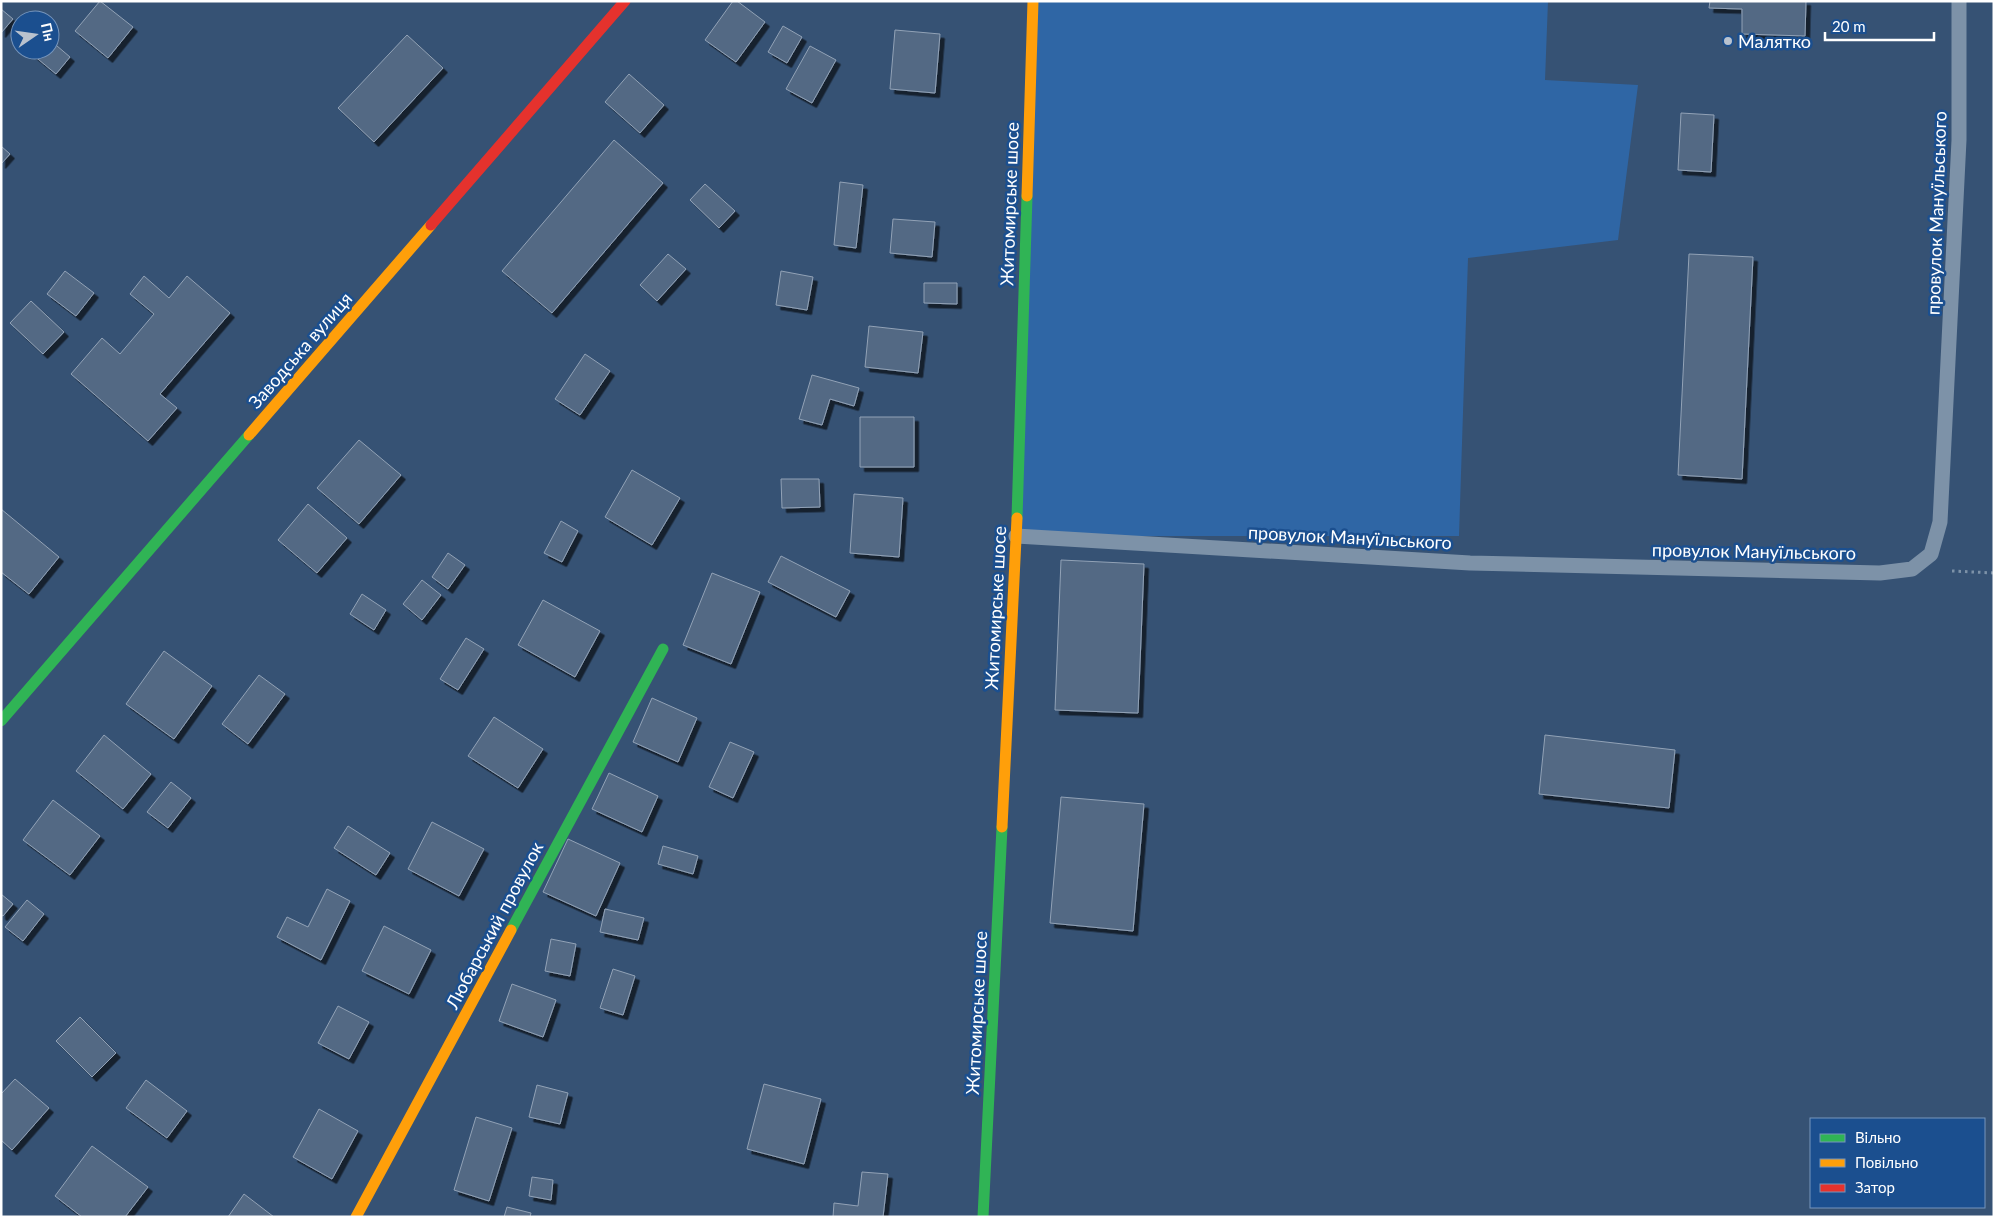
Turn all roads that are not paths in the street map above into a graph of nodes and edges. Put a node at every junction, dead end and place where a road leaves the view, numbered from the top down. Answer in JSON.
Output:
{"nodes":[{"id":1,"x":625,"y":1,"type":"edge"},
{"id":2,"x":1033,"y":1,"type":"edge"},
{"id":3,"x":1959,"y":1,"type":"edge"},
{"id":4,"x":1016,"y":536,"type":"junction"},
{"id":5,"x":664,"y":649,"type":"dead end"},
{"id":6,"x":1,"y":721,"type":"edge"},
{"id":7,"x":356,"y":1217,"type":"edge"},
{"id":8,"x":983,"y":1217,"type":"edge"}],
"edges":[{"from":1,"to":6,"type":"street","name":"Заводська вулиця"},
{"from":2,"to":4,"type":"street","name":"Житомирське шосе"},
{"from":3,"to":4,"type":"lane","name":"провулок Мануїльського"},
{"from":4,"to":8,"type":"street","name":"Житомирське шосе"},
{"from":5,"to":7,"type":"street","name":"Любарський провулок"}]}
